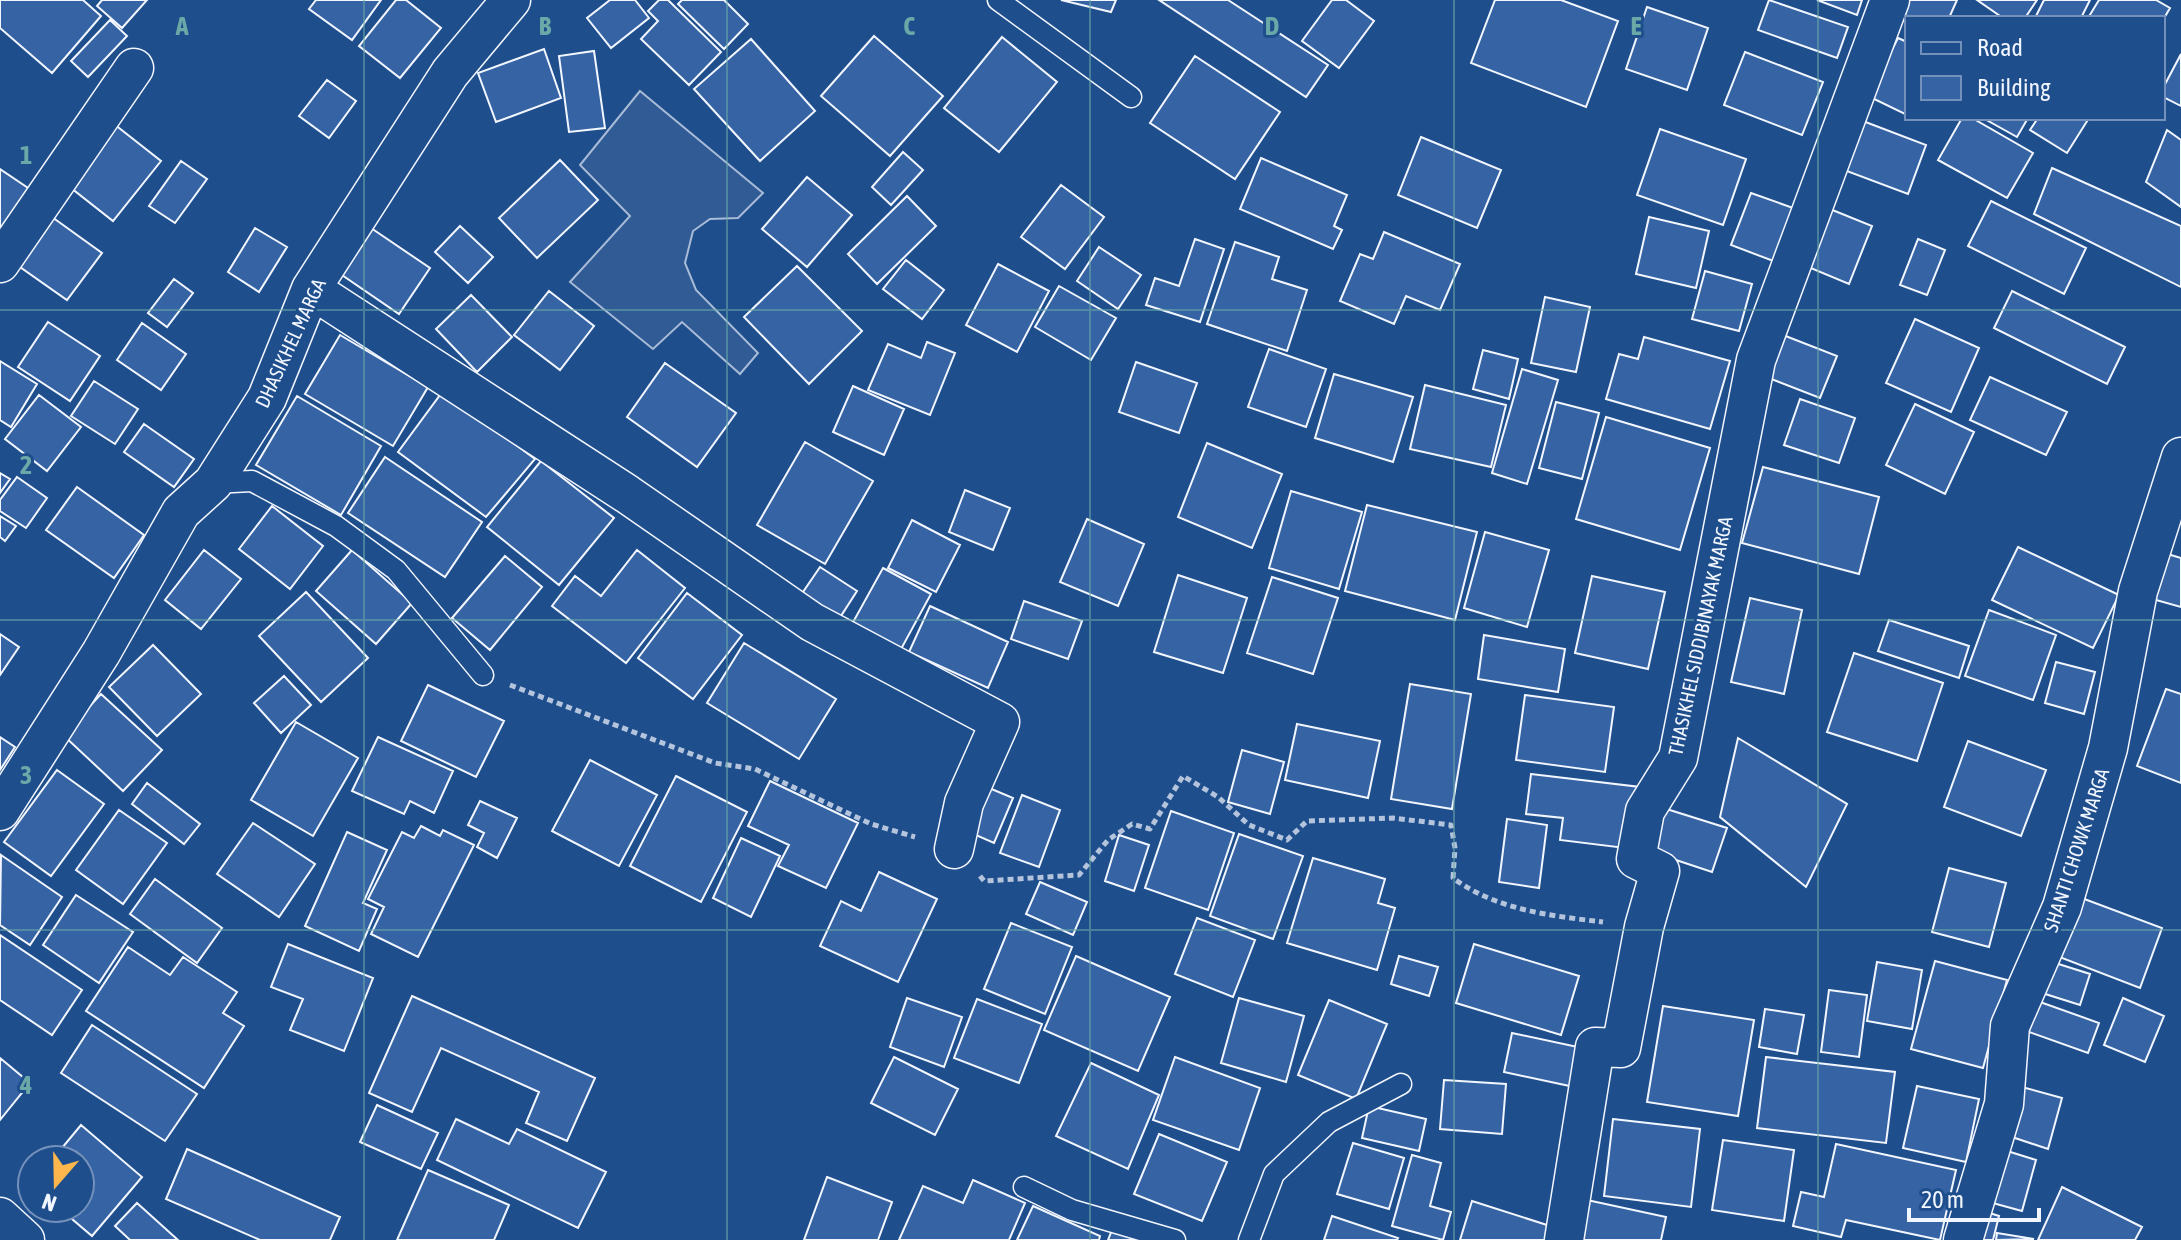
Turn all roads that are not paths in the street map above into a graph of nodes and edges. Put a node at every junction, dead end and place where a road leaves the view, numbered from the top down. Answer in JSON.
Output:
{"nodes":[{"id":1,"x":511,"y":0,"type":"edge"},
{"id":2,"x":998,"y":0,"type":"edge"},
{"id":3,"x":1890,"y":0,"type":"edge"},
{"id":4,"x":134,"y":68,"type":"dead end"},
{"id":5,"x":1131,"y":97,"type":"dead end"},
{"id":6,"x":0,"y":263,"type":"edge"},
{"id":7,"x":311,"y":289,"type":"junction"},
{"id":8,"x":2181,"y":457,"type":"edge"},
{"id":9,"x":213,"y":483,"type":"junction"},
{"id":10,"x":483,"y":675,"type":"road end"},
{"id":11,"x":0,"y":811,"type":"edge"},
{"id":12,"x":954,"y":849,"type":"road end"},
{"id":13,"x":1401,"y":1084,"type":"dead end"},
{"id":14,"x":1024,"y":1187,"type":"dead end"},
{"id":15,"x":0,"y":1217,"type":"edge"},
{"id":16,"x":25,"y":1240,"type":"edge"},
{"id":17,"x":1175,"y":1240,"type":"edge"},
{"id":18,"x":1249,"y":1240,"type":"edge"},
{"id":19,"x":1564,"y":1240,"type":"edge"},
{"id":20,"x":1963,"y":1240,"type":"edge"}],
"edges":[{"from":1,"to":7,"type":"street","name":"DHASIKHEL MARGA"},
{"from":2,"to":5,"type":"lane"},
{"from":3,"to":19,"type":"street","name":"THASIKHEL SIDDIBINAYAK MARGA"},
{"from":4,"to":6,"type":"street"},
{"from":7,"to":9,"type":"street","name":"DHASIKHEL MARGA"},
{"from":7,"to":12,"type":"street"},
{"from":8,"to":20,"type":"street","name":"SHANTI CHOWK MARGA"},
{"from":9,"to":10,"type":"lane"},
{"from":9,"to":11,"type":"street","name":"DHASIKHEL MARGA"},
{"from":13,"to":18,"type":"lane"},
{"from":14,"to":17,"type":"lane"},
{"from":15,"to":16,"type":"street"}]}
